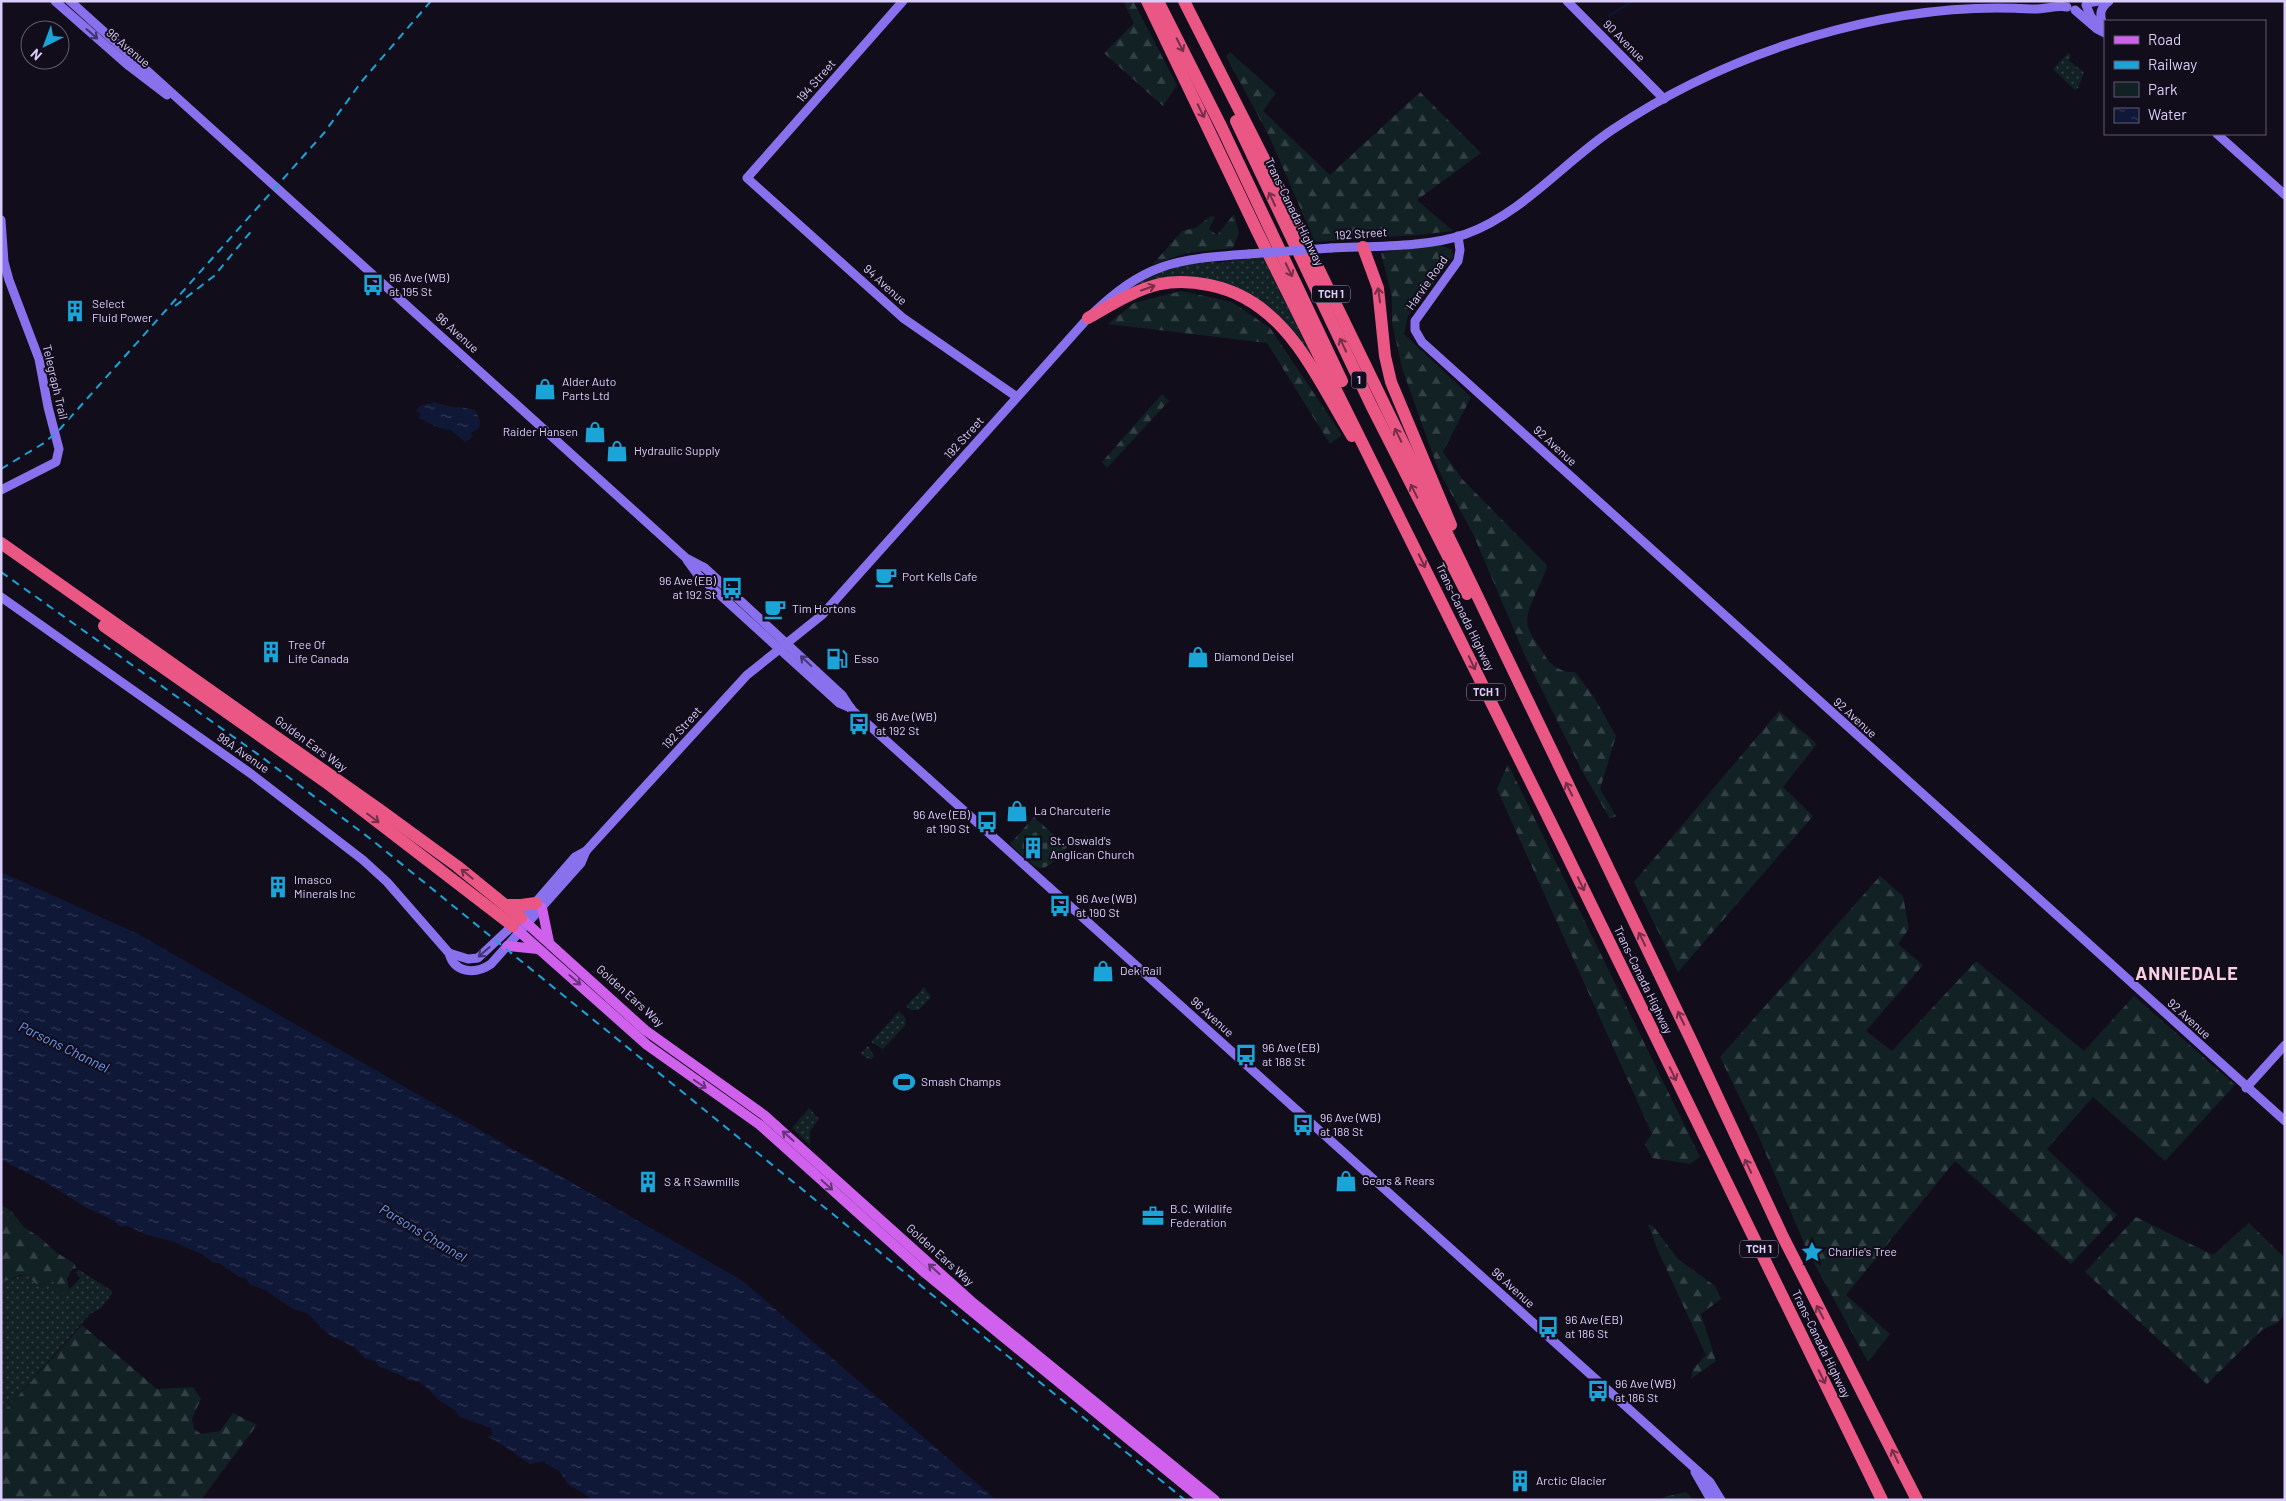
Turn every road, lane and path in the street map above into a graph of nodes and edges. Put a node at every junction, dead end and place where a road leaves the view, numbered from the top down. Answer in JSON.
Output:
{"nodes":[{"id":1,"x":55,"y":1,"type":"edge"},
{"id":2,"x":70,"y":1,"type":"edge"},
{"id":3,"x":903,"y":1,"type":"edge"},
{"id":4,"x":1147,"y":1,"type":"edge"},
{"id":5,"x":1158,"y":1,"type":"edge"},
{"id":6,"x":1184,"y":1,"type":"edge"},
{"id":7,"x":1567,"y":1,"type":"edge"},
{"id":8,"x":2099,"y":1,"type":"edge"},
{"id":9,"x":2109,"y":1,"type":"edge"},
{"id":10,"x":2045,"y":2,"type":"edge"},
{"id":11,"x":2087,"y":3,"type":"edge"},
{"id":12,"x":2069,"y":6,"type":"edge"},
{"id":13,"x":2022,"y":7,"type":"junction"},
{"id":14,"x":2104,"y":31,"type":"edge"},
{"id":15,"x":1664,"y":99,"type":"junction"},
{"id":16,"x":188,"y":109,"type":"junction"},
{"id":17,"x":2218,"y":135,"type":"edge"},
{"id":18,"x":747,"y":178,"type":"joint"},
{"id":19,"x":2285,"y":196,"type":"edge"},
{"id":20,"x":1,"y":220,"type":"edge"},
{"id":21,"x":1458,"y":236,"type":"junction"},
{"id":22,"x":1363,"y":247,"type":"junction"},
{"id":23,"x":1088,"y":318,"type":"junction"},
{"id":24,"x":1414,"y":328,"type":"joint"},
{"id":25,"x":1017,"y":397,"type":"junction"},
{"id":26,"x":1379,"y":474,"type":"junction"},
{"id":27,"x":1,"y":490,"type":"edge"},
{"id":28,"x":1393,"y":502,"type":"junction"},
{"id":29,"x":4,"y":551,"type":"edge"},
{"id":30,"x":1474,"y":589,"type":"junction"},
{"id":31,"x":1,"y":597,"type":"edge"},
{"id":32,"x":784,"y":647,"type":"junction"},
{"id":33,"x":1551,"y":751,"type":"junction"},
{"id":34,"x":505,"y":905,"type":"junction"},
{"id":35,"x":539,"y":905,"type":"junction"},
{"id":36,"x":520,"y":925,"type":"junction"},
{"id":37,"x":549,"y":942,"type":"junction"},
{"id":38,"x":507,"y":946,"type":"junction"},
{"id":39,"x":538,"y":949,"type":"junction"},
{"id":40,"x":449,"y":953,"type":"junction"},
{"id":41,"x":2285,"y":1045,"type":"edge"},
{"id":42,"x":2246,"y":1088,"type":"junction"},
{"id":43,"x":2285,"y":1121,"type":"edge"},
{"id":44,"x":1690,"y":1464,"type":"junction"},
{"id":45,"x":1203,"y":1500,"type":"edge"},
{"id":46,"x":1215,"y":1500,"type":"edge"},
{"id":47,"x":1712,"y":1500,"type":"edge"},
{"id":48,"x":1721,"y":1500,"type":"edge"},
{"id":49,"x":1882,"y":1500,"type":"edge"},
{"id":50,"x":1917,"y":1500,"type":"edge"}],
"edges":[{"from":1,"to":16,"type":"main road","name":"96 Avenue","one_way":true},
{"from":2,"to":16,"type":"main road","name":"96 Avenue"},
{"from":3,"to":18,"type":"main road","name":"194 Street"},
{"from":4,"to":26,"type":"highway","name":"Trans-Canada Highway","number":"TCH 1","one_way":true},
{"from":5,"to":26,"type":"highway","name":"Trans-Canada Highway","number":"1","one_way":true},
{"from":30,"to":6,"type":"highway","name":"Trans-Canada Highway","number":"TCH 1","one_way":true},
{"from":33,"to":6,"type":"highway","name":"Trans-Canada Highway","number":"1","one_way":true},
{"from":7,"to":15,"type":"main road","name":"90 Avenue"},
{"from":8,"to":11,"type":"main road"},
{"from":9,"to":14,"type":"main road"},
{"from":10,"to":13,"type":"main road"},
{"from":11,"to":12,"type":"main road"},
{"from":11,"to":14,"type":"main road"},
{"from":12,"to":13,"type":"main road"},
{"from":12,"to":14,"type":"main road"},
{"from":13,"to":15,"type":"main road"},
{"from":15,"to":21,"type":"main road"},
{"from":16,"to":32,"type":"main road","name":"96 Avenue"},
{"from":17,"to":19,"type":"main road"},
{"from":18,"to":25,"type":"main road","name":"94 Avenue"},
{"from":20,"to":27,"type":"main road","name":"Telegraph Trail"},
{"from":21,"to":22,"type":"main road","name":"192 Street"},
{"from":21,"to":24,"type":"main road","name":"Harvie Road"},
{"from":22,"to":23,"type":"main road","name":"192 Street","bridge":true},
{"from":30,"to":22,"type":"highway","one_way":true},
{"from":23,"to":25,"type":"main road","name":"192 Street"},
{"from":23,"to":28,"type":"highway","one_way":true},
{"from":24,"to":42,"type":"main road","name":"92 Avenue"},
{"from":25,"to":32,"type":"main road","name":"192 Street"},
{"from":26,"to":28,"type":"highway","name":"Trans-Canada Highway","number":"TCH 1"},
{"from":28,"to":49,"type":"highway","name":"Trans-Canada Highway","number":"TCH 1","one_way":true},
{"from":34,"to":29,"type":"highway","name":"Golden Ears Way","one_way":true},
{"from":29,"to":36,"type":"highway","name":"Golden Ears Way","one_way":true},
{"from":30,"to":33,"type":"highway","name":"Trans-Canada Highway","number":"TCH 1"},
{"from":31,"to":40,"type":"main road","name":"98A Avenue"},
{"from":32,"to":35,"type":"main road","name":"192 Street"},
{"from":32,"to":44,"type":"main road","name":"96 Avenue"},
{"from":50,"to":33,"type":"highway","name":"Trans-Canada Highway","number":"TCH 1","one_way":true},
{"from":34,"to":35,"type":"highway"},
{"from":34,"to":36,"type":"highway","name":"Golden Ears Way"},
{"from":35,"to":36,"type":"main road","name":"192 Street"},
{"from":35,"to":37,"type":"main road"},
{"from":36,"to":37,"type":"main road","name":"Golden Ears Way"},
{"from":36,"to":38,"type":"main road","name":"192 Street"},
{"from":36,"to":39,"type":"main road","name":"Golden Ears Way"},
{"from":36,"to":40,"type":"main road","name":"192 Street","one_way":true},
{"from":46,"to":37,"type":"main road","name":"Golden Ears Way","one_way":true},
{"from":38,"to":39,"type":"main road"},
{"from":38,"to":40,"type":"main road","name":"192 Street"},
{"from":39,"to":45,"type":"main road","name":"Golden Ears Way","one_way":true},
{"from":41,"to":42,"type":"main road"},
{"from":42,"to":43,"type":"main road","name":"92 Avenue"},
{"from":44,"to":47,"type":"main road","name":"96 Avenue"},
{"from":44,"to":48,"type":"main road","name":"96 Avenue"}]}
